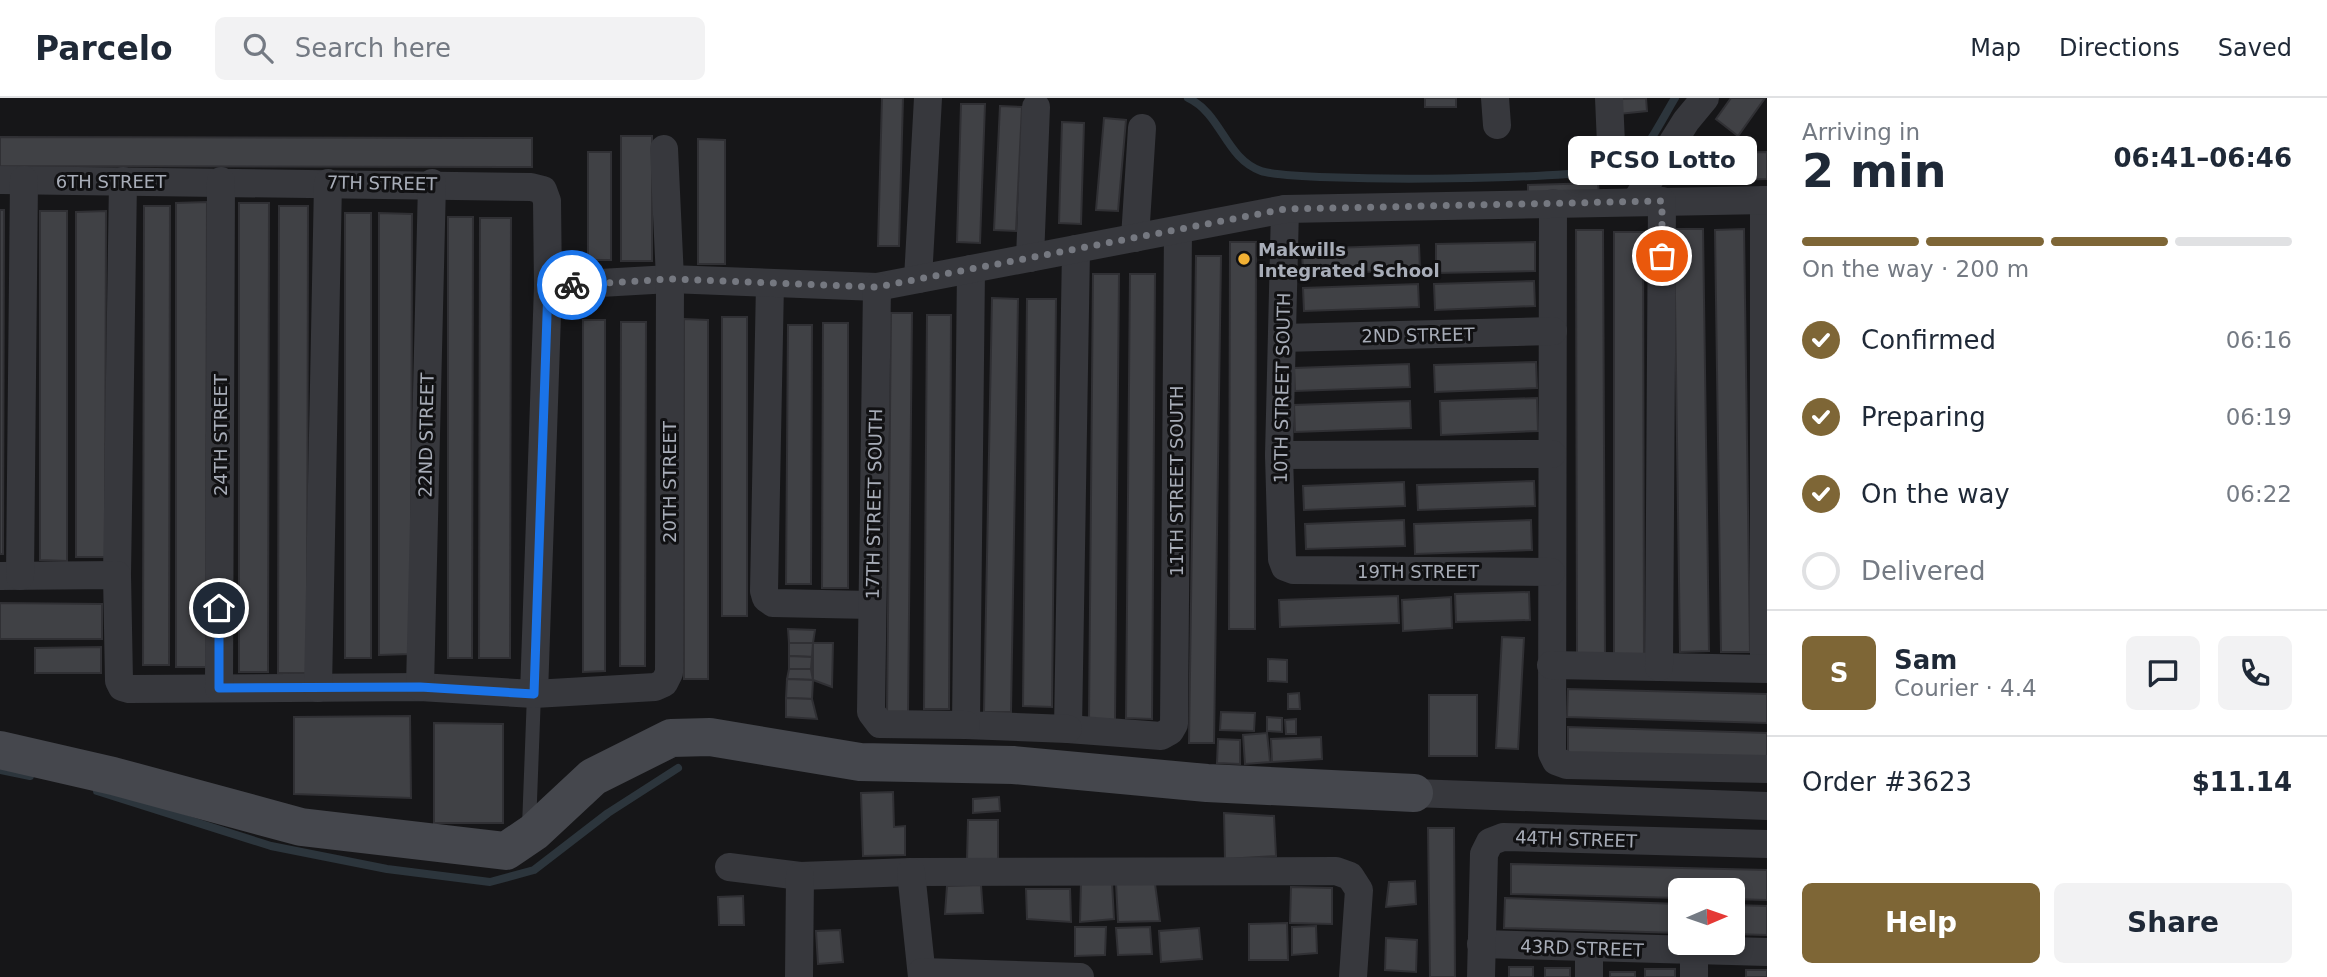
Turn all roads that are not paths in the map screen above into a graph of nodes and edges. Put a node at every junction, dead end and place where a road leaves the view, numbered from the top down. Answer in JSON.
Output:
{"nodes":[{"id":1,"x":928,"y":98,"type":"edge"},
{"id":2,"x":1609,"y":98,"type":"edge"},
{"id":3,"x":1705,"y":98,"type":"edge"},
{"id":4,"x":1036,"y":107,"type":"dead end"},
{"id":5,"x":1142,"y":128,"type":"dead end"},
{"id":6,"x":1611,"y":144,"type":"dead end"},
{"id":7,"x":664,"y":149,"type":"dead end"},
{"id":8,"x":12,"y":180,"type":"edge"},
{"id":9,"x":123,"y":181,"type":"junction"},
{"id":10,"x":221,"y":181,"type":"junction"},
{"id":11,"x":328,"y":183,"type":"junction"},
{"id":12,"x":432,"y":183,"type":"junction"},
{"id":13,"x":1765,"y":200,"type":"edge"},
{"id":14,"x":1649,"y":201,"type":"junction"},
{"id":15,"x":1553,"y":203,"type":"junction"},
{"id":16,"x":1285,"y":209,"type":"junction"},
{"id":17,"x":1178,"y":230,"type":"junction"},
{"id":18,"x":1135,"y":238,"type":"junction"},
{"id":19,"x":1076,"y":250,"type":"junction"},
{"id":20,"x":1030,"y":258,"type":"junction"},
{"id":21,"x":971,"y":269,"type":"junction"},
{"id":22,"x":670,"y":279,"type":"junction"},
{"id":23,"x":918,"y":279,"type":"junction"},
{"id":24,"x":770,"y":283,"type":"junction"},
{"id":25,"x":548,"y":286,"type":"junction"},
{"id":26,"x":877,"y":287,"type":"junction"},
{"id":27,"x":1553,"y":331,"type":"junction"},
{"id":28,"x":1282,"y":338,"type":"junction"},
{"id":29,"x":1552,"y":454,"type":"junction"},
{"id":30,"x":1279,"y":455,"type":"junction"},
{"id":31,"x":1285,"y":567,"type":"joint"},
{"id":32,"x":1551,"y":572,"type":"junction"},
{"id":33,"x":117,"y":575,"type":"junction"},
{"id":34,"x":10,"y":576,"type":"edge"},
{"id":35,"x":873,"y":605,"type":"junction"},
{"id":36,"x":1551,"y":665,"type":"junction"},
{"id":37,"x":1660,"y":667,"type":"junction"},
{"id":38,"x":1766,"y":668,"type":"edge"},
{"id":39,"x":420,"y":687,"type":"junction"},
{"id":40,"x":219,"y":688,"type":"junction"},
{"id":41,"x":318,"y":688,"type":"junction"},
{"id":42,"x":534,"y":694,"type":"junction"},
{"id":43,"x":966,"y":725,"type":"junction"},
{"id":44,"x":1068,"y":729,"type":"junction"},
{"id":45,"x":0,"y":750,"type":"edge"},
{"id":46,"x":1767,"y":769,"type":"edge"},
{"id":47,"x":1414,"y":793,"type":"joint"},
{"id":48,"x":1767,"y":806,"type":"edge"},
{"id":49,"x":529,"y":835,"type":"junction"},
{"id":50,"x":1767,"y":844,"type":"edge"},
{"id":51,"x":729,"y":867,"type":"dead end"},
{"id":52,"x":911,"y":872,"type":"junction"},
{"id":53,"x":800,"y":876,"type":"junction"},
{"id":54,"x":1481,"y":944,"type":"junction"},
{"id":55,"x":1589,"y":947,"type":"junction"},
{"id":56,"x":1767,"y":952,"type":"edge"},
{"id":57,"x":1694,"y":964,"type":"edge"},
{"id":58,"x":922,"y":974,"type":"edge"},
{"id":59,"x":799,"y":977,"type":"edge"},
{"id":60,"x":1080,"y":977,"type":"edge"},
{"id":61,"x":1353,"y":977,"type":"edge"},
{"id":62,"x":1482,"y":977,"type":"edge"},
{"id":63,"x":1589,"y":977,"type":"edge"}],
"edges":[{"from":1,"to":23,"type":"street"},
{"from":2,"to":6,"type":"street"},
{"from":3,"to":14,"type":"street"},
{"from":4,"to":20,"type":"street"},
{"from":5,"to":18,"type":"street"},
{"from":7,"to":22,"type":"street","name":"20TH STREET"},
{"from":8,"to":9,"type":"street","name":"6TH STREET"},
{"from":8,"to":34,"type":"street"},
{"from":9,"to":10,"type":"street","name":"6TH STREET"},
{"from":9,"to":33,"type":"street"},
{"from":10,"to":11,"type":"street","name":"7TH STREET"},
{"from":10,"to":40,"type":"street","name":"24TH STREET"},
{"from":11,"to":12,"type":"street","name":"7TH STREET"},
{"from":11,"to":41,"type":"street"},
{"from":12,"to":25,"type":"street","name":"7TH STREET"},
{"from":12,"to":39,"type":"street","name":"22ND STREET"},
{"from":13,"to":14,"type":"street"},
{"from":13,"to":38,"type":"street"},
{"from":14,"to":15,"type":"street"},
{"from":14,"to":37,"type":"street"},
{"from":15,"to":16,"type":"street"},
{"from":15,"to":27,"type":"street"},
{"from":16,"to":17,"type":"street"},
{"from":16,"to":28,"type":"street","name":"10TH STREET SOUTH"},
{"from":17,"to":18,"type":"street"},
{"from":17,"to":44,"type":"street","name":"11TH STREET SOUTH"},
{"from":18,"to":19,"type":"street"},
{"from":19,"to":20,"type":"street"},
{"from":19,"to":44,"type":"street"},
{"from":20,"to":21,"type":"street"},
{"from":21,"to":23,"type":"street"},
{"from":21,"to":43,"type":"street"},
{"from":22,"to":24,"type":"street"},
{"from":22,"to":25,"type":"street"},
{"from":22,"to":42,"type":"street","name":"20TH STREET"},
{"from":23,"to":26,"type":"street"},
{"from":24,"to":26,"type":"street"},
{"from":24,"to":35,"type":"street"},
{"from":25,"to":42,"type":"street"},
{"from":26,"to":35,"type":"street","name":"17TH STREET SOUTH"},
{"from":27,"to":28,"type":"street","name":"2ND STREET"},
{"from":27,"to":29,"type":"street"},
{"from":28,"to":30,"type":"street","name":"10TH STREET SOUTH"},
{"from":29,"to":30,"type":"street"},
{"from":29,"to":32,"type":"street"},
{"from":30,"to":31,"type":"street","name":"10TH STREET SOUTH"},
{"from":31,"to":32,"type":"street","name":"19TH STREET"},
{"from":32,"to":36,"type":"street"},
{"from":33,"to":34,"type":"street"},
{"from":33,"to":40,"type":"street"},
{"from":35,"to":43,"type":"street","name":"17TH STREET SOUTH"},
{"from":36,"to":37,"type":"street"},
{"from":36,"to":46,"type":"street"},
{"from":37,"to":38,"type":"street"},
{"from":39,"to":41,"type":"street"},
{"from":39,"to":42,"type":"street"},
{"from":40,"to":41,"type":"street"},
{"from":42,"to":49,"type":"lane"},
{"from":43,"to":44,"type":"street"},
{"from":45,"to":49,"type":"street"},
{"from":47,"to":48,"type":"street"},
{"from":47,"to":49,"type":"street"},
{"from":50,"to":54,"type":"street","name":"44TH STREET"},
{"from":51,"to":53,"type":"street"},
{"from":52,"to":53,"type":"street"},
{"from":52,"to":58,"type":"street"},
{"from":52,"to":61,"type":"street"},
{"from":53,"to":59,"type":"street"},
{"from":54,"to":55,"type":"street","name":"43RD STREET"},
{"from":54,"to":62,"type":"street","name":"44TH STREET"},
{"from":55,"to":57,"type":"street","name":"43RD STREET"},
{"from":55,"to":63,"type":"street"},
{"from":56,"to":57,"type":"street","name":"43RD STREET"},
{"from":58,"to":60,"type":"street"}]}
